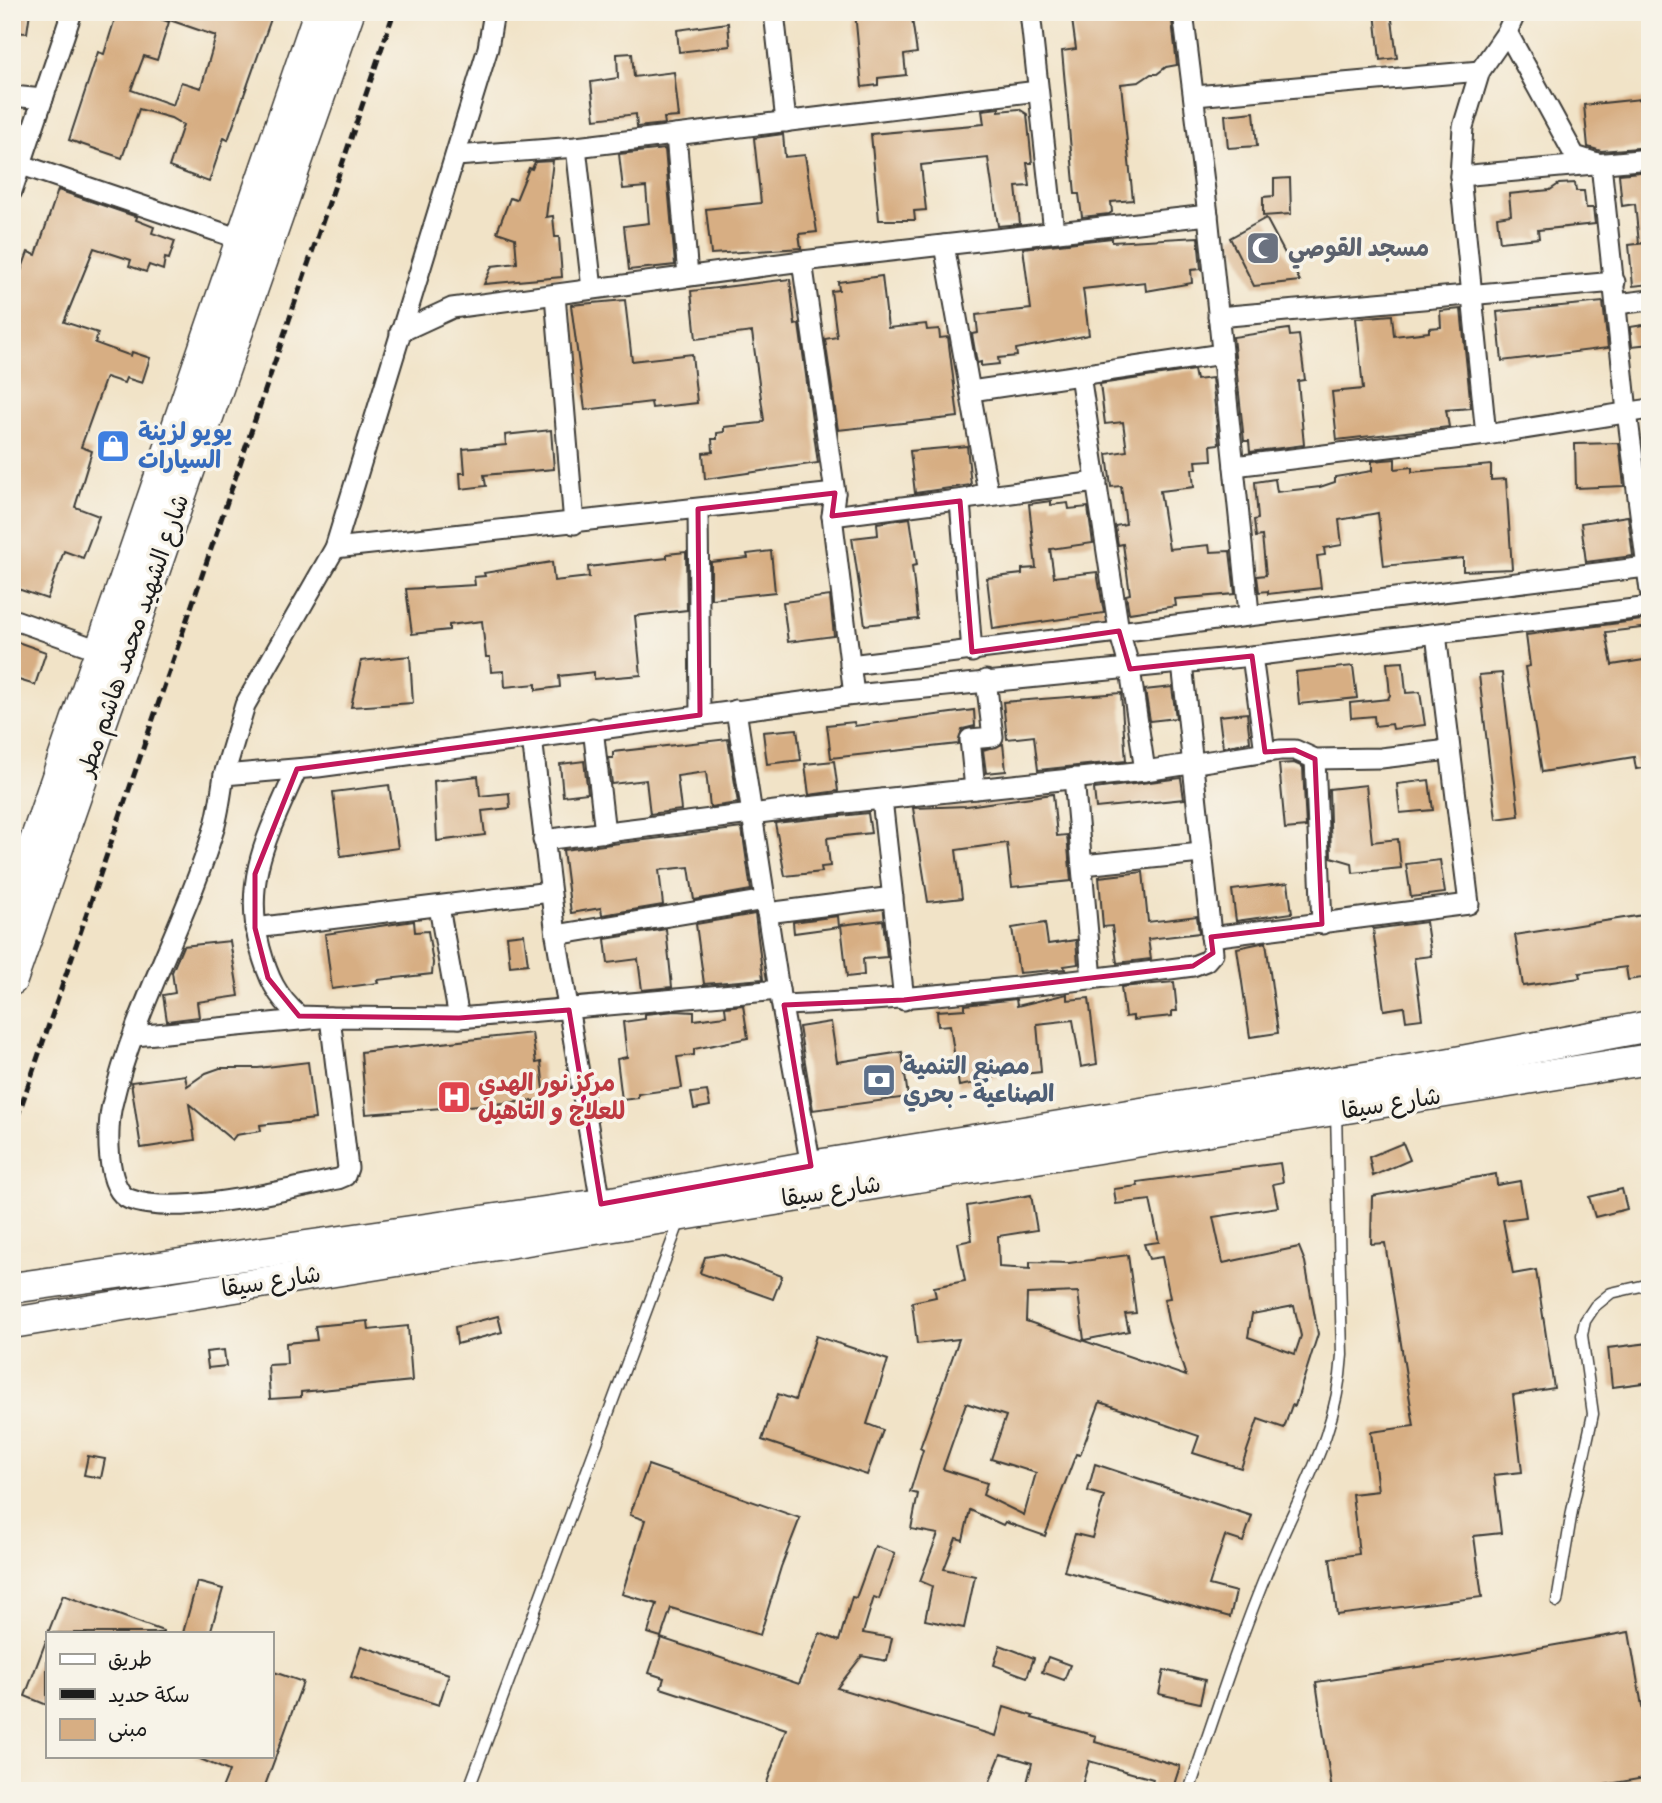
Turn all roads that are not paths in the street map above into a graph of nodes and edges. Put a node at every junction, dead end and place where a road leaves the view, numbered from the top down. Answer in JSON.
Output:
{"nodes":[{"id":1,"x":72,"y":12,"type":"edge"},
{"id":2,"x":319,"y":12,"type":"edge"},
{"id":3,"x":349,"y":12,"type":"edge"},
{"id":4,"x":494,"y":12,"type":"edge"},
{"id":5,"x":774,"y":12,"type":"edge"},
{"id":6,"x":1030,"y":12,"type":"edge"},
{"id":7,"x":1183,"y":12,"type":"edge"},
{"id":8,"x":1516,"y":12,"type":"edge"},
{"id":9,"x":1507,"y":32,"type":"junction"},
{"id":10,"x":1480,"y":71,"type":"junction"},
{"id":11,"x":1038,"y":91,"type":"junction"},
{"id":12,"x":12,"y":96,"type":"edge"},
{"id":13,"x":1195,"y":96,"type":"junction"},
{"id":14,"x":43,"y":99,"type":"junction"},
{"id":15,"x":786,"y":122,"type":"junction"},
{"id":16,"x":676,"y":135,"type":"junction"},
{"id":17,"x":576,"y":147,"type":"junction"},
{"id":18,"x":456,"y":156,"type":"junction"},
{"id":19,"x":1650,"y":159,"type":"edge"},
{"id":20,"x":1601,"y":164,"type":"junction"},
{"id":21,"x":22,"y":165,"type":"junction"},
{"id":22,"x":1460,"y":176,"type":"junction"},
{"id":23,"x":12,"y":191,"type":"edge"},
{"id":24,"x":1208,"y":215,"type":"junction"},
{"id":25,"x":1054,"y":232,"type":"junction"},
{"id":26,"x":240,"y":239,"type":"junction"},
{"id":27,"x":944,"y":245,"type":"junction"},
{"id":28,"x":802,"y":261,"type":"junction"},
{"id":29,"x":688,"y":276,"type":"junction"},
{"id":30,"x":1615,"y":282,"type":"junction"},
{"id":31,"x":592,"y":289,"type":"junction"},
{"id":32,"x":1471,"y":294,"type":"junction"},
{"id":33,"x":555,"y":295,"type":"junction"},
{"id":34,"x":1650,"y":300,"type":"edge"},
{"id":35,"x":1617,"y":304,"type":"junction"},
{"id":36,"x":1218,"y":317,"type":"junction"},
{"id":37,"x":400,"y":332,"type":"junction"},
{"id":38,"x":1222,"y":354,"type":"junction"},
{"id":39,"x":1080,"y":375,"type":"junction"},
{"id":40,"x":971,"y":391,"type":"junction"},
{"id":41,"x":1650,"y":409,"type":"edge"},
{"id":42,"x":1627,"y":412,"type":"junction"},
{"id":43,"x":1486,"y":435,"type":"junction"},
{"id":44,"x":1234,"y":466,"type":"junction"},
{"id":45,"x":1097,"y":482,"type":"junction"},
{"id":46,"x":835,"y":493,"type":"junction"},
{"id":47,"x":960,"y":501,"type":"junction"},
{"id":48,"x":698,"y":509,"type":"junction"},
{"id":49,"x":832,"y":516,"type":"junction"},
{"id":50,"x":574,"y":523,"type":"junction"},
{"id":51,"x":335,"y":548,"type":"junction"},
{"id":52,"x":1646,"y":567,"type":"junction"},
{"id":53,"x":1650,"y":591,"type":"edge"},
{"id":54,"x":1650,"y":607,"type":"edge"},
{"id":55,"x":1249,"y":613,"type":"junction"},
{"id":56,"x":12,"y":619,"type":"edge"},
{"id":57,"x":1119,"y":631,"type":"junction"},
{"id":58,"x":1436,"y":634,"type":"junction"},
{"id":59,"x":102,"y":651,"type":"junction"},
{"id":60,"x":972,"y":652,"type":"junction"},
{"id":61,"x":1252,"y":656,"type":"junction"},
{"id":62,"x":1182,"y":663,"type":"junction"},
{"id":63,"x":850,"y":665,"type":"junction"},
{"id":64,"x":1130,"y":669,"type":"junction"},
{"id":65,"x":986,"y":680,"type":"junction"},
{"id":66,"x":854,"y":695,"type":"junction"},
{"id":67,"x":736,"y":710,"type":"junction"},
{"id":68,"x":700,"y":715,"type":"junction"},
{"id":69,"x":593,"y":728,"type":"junction"},
{"id":70,"x":532,"y":738,"type":"junction"},
{"id":71,"x":1449,"y":750,"type":"junction"},
{"id":72,"x":1265,"y":752,"type":"junction"},
{"id":73,"x":1315,"y":760,"type":"junction"},
{"id":74,"x":1194,"y":764,"type":"junction"},
{"id":75,"x":297,"y":769,"type":"junction"},
{"id":76,"x":1144,"y":771,"type":"junction"},
{"id":77,"x":224,"y":775,"type":"junction"},
{"id":78,"x":1074,"y":778,"type":"junction"},
{"id":79,"x":975,"y":789,"type":"junction"},
{"id":80,"x":882,"y":799,"type":"junction"},
{"id":81,"x":752,"y":814,"type":"junction"},
{"id":82,"x":606,"y":833,"type":"junction"},
{"id":83,"x":542,"y":841,"type":"junction"},
{"id":84,"x":1201,"y":853,"type":"junction"},
{"id":85,"x":1083,"y":864,"type":"junction"},
{"id":86,"x":550,"y":892,"type":"junction"},
{"id":87,"x":893,"y":897,"type":"junction"},
{"id":88,"x":766,"y":906,"type":"junction"},
{"id":89,"x":439,"y":907,"type":"junction"},
{"id":90,"x":12,"y":908,"type":"edge"},
{"id":91,"x":1322,"y":924,"type":"junction"},
{"id":92,"x":255,"y":928,"type":"junction"},
{"id":93,"x":556,"y":934,"type":"junction"},
{"id":94,"x":1211,"y":937,"type":"junction"},
{"id":95,"x":1092,"y":979,"type":"junction"},
{"id":96,"x":12,"y":980,"type":"edge"},
{"id":97,"x":781,"y":997,"type":"junction"},
{"id":98,"x":904,"y":1000,"type":"junction"},
{"id":99,"x":569,"y":1010,"type":"junction"},
{"id":100,"x":330,"y":1017,"type":"junction"},
{"id":101,"x":458,"y":1018,"type":"junction"},
{"id":102,"x":1650,"y":1026,"type":"edge"},
{"id":103,"x":135,"y":1036,"type":"junction"},
{"id":104,"x":1650,"y":1059,"type":"edge"},
{"id":105,"x":1336,"y":1112,"type":"junction"},
{"id":106,"x":811,"y":1166,"type":"junction"},
{"id":107,"x":601,"y":1204,"type":"junction"},
{"id":108,"x":682,"y":1214,"type":"junction"},
{"id":109,"x":1650,"y":1284,"type":"edge"},
{"id":110,"x":12,"y":1288,"type":"edge"},
{"id":111,"x":12,"y":1323,"type":"edge"},
{"id":112,"x":1557,"y":1602,"type":"dead end"},
{"id":113,"x":468,"y":1791,"type":"edge"},
{"id":114,"x":1189,"y":1791,"type":"edge"}],
"edges":[{"from":1,"to":14,"type":"street"},
{"from":2,"to":26,"type":"main road","name":"شارع الشهيد محمد هاشم مطر"},
{"from":3,"to":96,"type":"main road","name":"شارع الشهيد محمد هاشم مطر"},
{"from":4,"to":18,"type":"street"},
{"from":5,"to":15,"type":"street"},
{"from":6,"to":11,"type":"street"},
{"from":7,"to":13,"type":"street"},
{"from":8,"to":9,"type":"street"},
{"from":9,"to":10,"type":"street"},
{"from":9,"to":20,"type":"street"},
{"from":10,"to":13,"type":"street"},
{"from":10,"to":22,"type":"street"},
{"from":11,"to":15,"type":"street"},
{"from":11,"to":25,"type":"street"},
{"from":12,"to":14,"type":"street"},
{"from":13,"to":24,"type":"street"},
{"from":14,"to":21,"type":"street"},
{"from":15,"to":16,"type":"street"},
{"from":16,"to":17,"type":"street"},
{"from":16,"to":29,"type":"street"},
{"from":17,"to":18,"type":"street"},
{"from":17,"to":31,"type":"street"},
{"from":18,"to":37,"type":"street"},
{"from":19,"to":20,"type":"street"},
{"from":20,"to":22,"type":"street"},
{"from":20,"to":30,"type":"street"},
{"from":21,"to":23,"type":"street"},
{"from":21,"to":26,"type":"street"},
{"from":22,"to":32,"type":"street"},
{"from":24,"to":25,"type":"street"},
{"from":24,"to":36,"type":"street"},
{"from":25,"to":27,"type":"street"},
{"from":26,"to":59,"type":"main road","name":"شارع الشهيد محمد هاشم مطر"},
{"from":27,"to":28,"type":"street"},
{"from":27,"to":40,"type":"street"},
{"from":28,"to":29,"type":"street"},
{"from":28,"to":46,"type":"street"},
{"from":29,"to":31,"type":"street"},
{"from":30,"to":32,"type":"street"},
{"from":30,"to":35,"type":"street"},
{"from":31,"to":33,"type":"street"},
{"from":32,"to":36,"type":"street"},
{"from":32,"to":43,"type":"street"},
{"from":33,"to":37,"type":"street"},
{"from":33,"to":50,"type":"street"},
{"from":34,"to":35,"type":"street"},
{"from":35,"to":42,"type":"street"},
{"from":36,"to":38,"type":"street"},
{"from":37,"to":51,"type":"street"},
{"from":38,"to":39,"type":"street"},
{"from":38,"to":44,"type":"street"},
{"from":39,"to":40,"type":"street"},
{"from":39,"to":45,"type":"street"},
{"from":40,"to":47,"type":"street"},
{"from":41,"to":42,"type":"street"},
{"from":42,"to":43,"type":"street"},
{"from":42,"to":52,"type":"street"},
{"from":43,"to":44,"type":"street"},
{"from":44,"to":55,"type":"street"},
{"from":45,"to":47,"type":"street"},
{"from":45,"to":57,"type":"street"},
{"from":46,"to":48,"type":"street"},
{"from":46,"to":49,"type":"street"},
{"from":47,"to":49,"type":"street"},
{"from":47,"to":60,"type":"street"},
{"from":48,"to":50,"type":"street"},
{"from":48,"to":68,"type":"street"},
{"from":49,"to":63,"type":"street"},
{"from":50,"to":51,"type":"street"},
{"from":51,"to":77,"type":"street"},
{"from":52,"to":53,"type":"street"},
{"from":52,"to":55,"type":"street"},
{"from":54,"to":58,"type":"street"},
{"from":55,"to":57,"type":"street"},
{"from":56,"to":59,"type":"street"},
{"from":57,"to":60,"type":"street"},
{"from":57,"to":64,"type":"street"},
{"from":58,"to":61,"type":"street"},
{"from":58,"to":71,"type":"street"},
{"from":59,"to":90,"type":"main road","name":"شارع الشهيد محمد هاشم مطر"},
{"from":60,"to":63,"type":"street"},
{"from":61,"to":62,"type":"street"},
{"from":61,"to":72,"type":"street"},
{"from":62,"to":64,"type":"street"},
{"from":62,"to":74,"type":"street"},
{"from":63,"to":66,"type":"street"},
{"from":64,"to":65,"type":"street"},
{"from":64,"to":76,"type":"street"},
{"from":65,"to":66,"type":"street"},
{"from":65,"to":79,"type":"street"},
{"from":66,"to":67,"type":"street"},
{"from":67,"to":68,"type":"street"},
{"from":67,"to":81,"type":"street"},
{"from":68,"to":69,"type":"street"},
{"from":69,"to":70,"type":"street"},
{"from":69,"to":82,"type":"street"},
{"from":70,"to":75,"type":"street"},
{"from":70,"to":83,"type":"street"},
{"from":71,"to":73,"type":"street"},
{"from":71,"to":91,"type":"street"},
{"from":72,"to":73,"type":"street"},
{"from":72,"to":74,"type":"street"},
{"from":73,"to":91,"type":"street"},
{"from":74,"to":76,"type":"street"},
{"from":74,"to":84,"type":"street"},
{"from":75,"to":77,"type":"street"},
{"from":75,"to":92,"type":"street"},
{"from":76,"to":78,"type":"street"},
{"from":77,"to":103,"type":"street"},
{"from":78,"to":79,"type":"street"},
{"from":78,"to":85,"type":"street"},
{"from":79,"to":80,"type":"street"},
{"from":80,"to":81,"type":"street"},
{"from":80,"to":87,"type":"street"},
{"from":81,"to":82,"type":"street"},
{"from":81,"to":88,"type":"street"},
{"from":82,"to":83,"type":"street"},
{"from":83,"to":86,"type":"street"},
{"from":84,"to":85,"type":"street"},
{"from":84,"to":94,"type":"street"},
{"from":85,"to":95,"type":"street"},
{"from":86,"to":89,"type":"street"},
{"from":86,"to":93,"type":"street"},
{"from":87,"to":88,"type":"street"},
{"from":87,"to":98,"type":"street"},
{"from":88,"to":93,"type":"street"},
{"from":88,"to":97,"type":"street"},
{"from":89,"to":92,"type":"street"},
{"from":89,"to":101,"type":"street"},
{"from":91,"to":94,"type":"street"},
{"from":92,"to":100,"type":"street"},
{"from":93,"to":99,"type":"street"},
{"from":94,"to":95,"type":"street"},
{"from":95,"to":98,"type":"street"},
{"from":97,"to":98,"type":"street"},
{"from":97,"to":99,"type":"street"},
{"from":97,"to":106,"type":"street"},
{"from":99,"to":101,"type":"street"},
{"from":99,"to":107,"type":"street"},
{"from":100,"to":101,"type":"street"},
{"from":100,"to":103,"type":"street"},
{"from":100,"to":103,"type":"street"},
{"from":102,"to":106,"type":"main road","name":"شارع سيقا"},
{"from":104,"to":105,"type":"main road","name":"شارع سيقا"},
{"from":105,"to":108,"type":"main road","name":"شارع سيقا"},
{"from":105,"to":114,"type":"lane"},
{"from":106,"to":107,"type":"main road","name":"شارع سيقا"},
{"from":107,"to":110,"type":"main road","name":"شارع سيقا"},
{"from":108,"to":111,"type":"main road","name":"شارع سيقا"},
{"from":108,"to":113,"type":"lane"},
{"from":109,"to":112,"type":"lane"}]}
